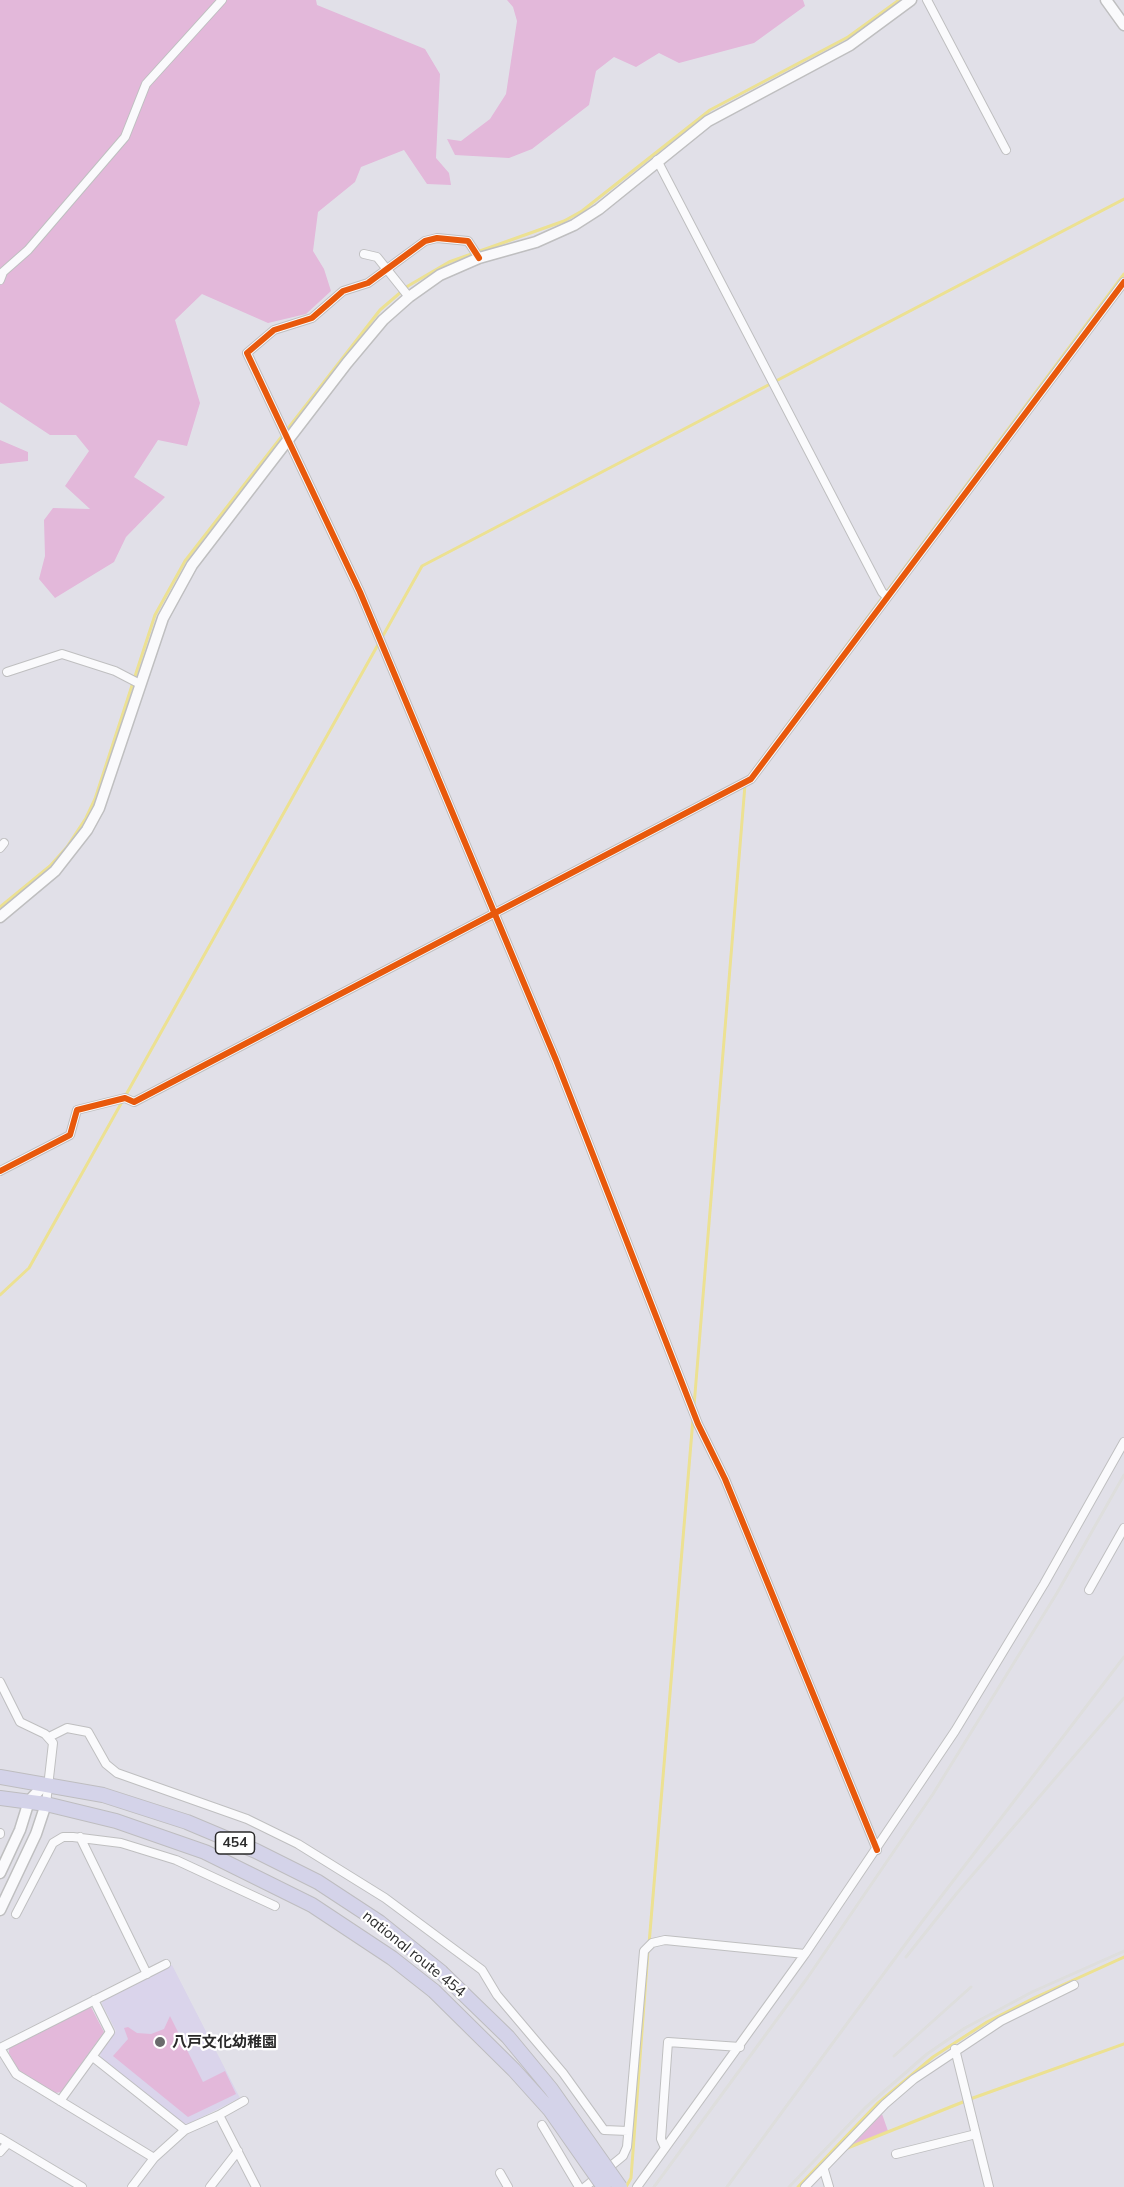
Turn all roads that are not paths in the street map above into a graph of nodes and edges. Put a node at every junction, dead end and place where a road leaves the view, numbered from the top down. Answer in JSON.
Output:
{"nodes":[{"id":1,"x":222,"y":0,"type":"edge"},
{"id":2,"x":911,"y":0,"type":"edge"},
{"id":3,"x":927,"y":0,"type":"edge"},
{"id":4,"x":1106,"y":0,"type":"edge"},
{"id":5,"x":1124,"y":25,"type":"edge"},
{"id":6,"x":1006,"y":150,"type":"dead end"},
{"id":7,"x":657,"y":160,"type":"junction"},
{"id":8,"x":364,"y":254,"type":"dead end"},
{"id":9,"x":479,"y":258,"type":"junction"},
{"id":10,"x":387,"y":269,"type":"junction"},
{"id":11,"x":0,"y":280,"type":"edge"},
{"id":12,"x":1124,"y":282,"type":"edge"},
{"id":13,"x":409,"y":297,"type":"junction"},
{"id":14,"x":289,"y":438,"type":"junction"},
{"id":15,"x":887,"y":597,"type":"junction"},
{"id":16,"x":7,"y":672,"type":"dead end"},
{"id":17,"x":140,"y":684,"type":"junction"},
{"id":18,"x":1,"y":915,"type":"edge"},
{"id":19,"x":495,"y":915,"type":"junction"},
{"id":20,"x":0,"y":1171,"type":"edge"},
{"id":21,"x":1124,"y":1442,"type":"edge"},
{"id":22,"x":1124,"y":1528,"type":"edge"},
{"id":23,"x":1089,"y":1590,"type":"dead end"},
{"id":24,"x":0,"y":1682,"type":"edge"},
{"id":25,"x":50,"y":1737,"type":"junction"},
{"id":26,"x":0,"y":1777,"type":"edge"},
{"id":27,"x":46,"y":1783,"type":"junction"},
{"id":28,"x":0,"y":1798,"type":"edge"},
{"id":29,"x":29,"y":1801,"type":"junction"},
{"id":30,"x":46,"y":1804,"type":"junction"},
{"id":31,"x":80,"y":1837,"type":"junction"},
{"id":32,"x":877,"y":1850,"type":"junction"},
{"id":33,"x":0,"y":1873,"type":"edge"},
{"id":34,"x":276,"y":1906,"type":"dead end"},
{"id":35,"x":0,"y":1910,"type":"edge"},
{"id":36,"x":16,"y":1914,"type":"dead end"},
{"id":37,"x":806,"y":1954,"type":"junction"},
{"id":38,"x":166,"y":1964,"type":"dead end"},
{"id":39,"x":147,"y":1974,"type":"junction"},
{"id":40,"x":1074,"y":1985,"type":"dead end"},
{"id":41,"x":94,"y":2000,"type":"junction"},
{"id":42,"x":740,"y":2047,"type":"junction"},
{"id":43,"x":0,"y":2048,"type":"edge"},
{"id":44,"x":955,"y":2049,"type":"junction"},
{"id":45,"x":93,"y":2057,"type":"junction"},
{"id":46,"x":60,"y":2101,"type":"junction"},
{"id":47,"x":244,"y":2102,"type":"dead end"},
{"id":48,"x":219,"y":2115,"type":"junction"},
{"id":49,"x":542,"y":2125,"type":"dead end"},
{"id":50,"x":185,"y":2130,"type":"junction"},
{"id":51,"x":628,"y":2131,"type":"junction"},
{"id":52,"x":976,"y":2134,"type":"junction"},
{"id":53,"x":4,"y":2140,"type":"edge"},
{"id":54,"x":665,"y":2148,"type":"junction"},
{"id":55,"x":237,"y":2151,"type":"junction"},
{"id":56,"x":0,"y":2152,"type":"edge"},
{"id":57,"x":896,"y":2154,"type":"dead end"},
{"id":58,"x":154,"y":2158,"type":"junction"},
{"id":59,"x":824,"y":2170,"type":"junction"},
{"id":60,"x":501,"y":2173,"type":"dead end"},
{"id":61,"x":81,"y":2187,"type":"edge"},
{"id":62,"x":132,"y":2187,"type":"edge"},
{"id":63,"x":210,"y":2187,"type":"edge"},
{"id":64,"x":256,"y":2187,"type":"edge"},
{"id":65,"x":508,"y":2187,"type":"edge"},
{"id":66,"x":579,"y":2187,"type":"edge"},
{"id":67,"x":585,"y":2187,"type":"edge"},
{"id":68,"x":604,"y":2187,"type":"edge"},
{"id":69,"x":620,"y":2187,"type":"edge"},
{"id":70,"x":637,"y":2187,"type":"edge"},
{"id":71,"x":805,"y":2187,"type":"edge"},
{"id":72,"x":829,"y":2187,"type":"edge"},
{"id":73,"x":989,"y":2187,"type":"edge"}],
"edges":[{"from":1,"to":11,"type":"street"},
{"from":2,"to":7,"type":"street"},
{"from":3,"to":6,"type":"street"},
{"from":4,"to":5,"type":"street"},
{"from":7,"to":9,"type":"street"},
{"from":7,"to":15,"type":"street"},
{"from":8,"to":10,"type":"street"},
{"from":9,"to":10,"type":"street"},
{"from":9,"to":13,"type":"street"},
{"from":10,"to":13,"type":"street"},
{"from":10,"to":14,"type":"street"},
{"from":12,"to":15,"type":"street"},
{"from":13,"to":14,"type":"street"},
{"from":14,"to":17,"type":"street"},
{"from":14,"to":19,"type":"street"},
{"from":15,"to":19,"type":"street"},
{"from":16,"to":17,"type":"street"},
{"from":17,"to":18,"type":"street"},
{"from":19,"to":20,"type":"street"},
{"from":19,"to":32,"type":"street"},
{"from":21,"to":32,"type":"street"},
{"from":22,"to":23,"type":"street"},
{"from":24,"to":25,"type":"street"},
{"from":25,"to":27,"type":"street"},
{"from":25,"to":51,"type":"street"},
{"from":26,"to":27,"type":"highway","name":"national route 454","number":"454"},
{"from":27,"to":29,"type":"street"},
{"from":27,"to":30,"type":"street"},
{"from":27,"to":69,"type":"highway","name":"national route 454","number":"454","bridge":true},
{"from":28,"to":29,"type":"highway","name":"national route 454","number":"454"},
{"from":29,"to":30,"type":"highway","name":"national route 454","number":"454"},
{"from":29,"to":33,"type":"street"},
{"from":30,"to":35,"type":"street"},
{"from":30,"to":68,"type":"highway","name":"national route 454","number":"454","bridge":true},
{"from":31,"to":34,"type":"street"},
{"from":31,"to":36,"type":"street"},
{"from":31,"to":39,"type":"street"},
{"from":32,"to":37,"type":"street"},
{"from":37,"to":42,"type":"street"},
{"from":37,"to":51,"type":"street"},
{"from":38,"to":39,"type":"street"},
{"from":39,"to":41,"type":"street"},
{"from":40,"to":44,"type":"street"},
{"from":41,"to":43,"type":"street"},
{"from":41,"to":45,"type":"street"},
{"from":42,"to":54,"type":"street"},
{"from":42,"to":54,"type":"street"},
{"from":43,"to":46,"type":"street"},
{"from":44,"to":52,"type":"street"},
{"from":44,"to":59,"type":"street"},
{"from":45,"to":46,"type":"street"},
{"from":45,"to":50,"type":"street"},
{"from":46,"to":58,"type":"street"},
{"from":47,"to":48,"type":"street"},
{"from":48,"to":50,"type":"street"},
{"from":48,"to":55,"type":"street"},
{"from":49,"to":66,"type":"street"},
{"from":50,"to":58,"type":"street"},
{"from":51,"to":67,"type":"street"},
{"from":52,"to":57,"type":"street"},
{"from":52,"to":73,"type":"street"},
{"from":53,"to":56,"type":"street"},
{"from":53,"to":61,"type":"street"},
{"from":54,"to":70,"type":"street"},
{"from":55,"to":63,"type":"street"},
{"from":55,"to":64,"type":"street"},
{"from":58,"to":62,"type":"street"},
{"from":59,"to":71,"type":"street"},
{"from":59,"to":72,"type":"street"},
{"from":60,"to":65,"type":"street"}]}
